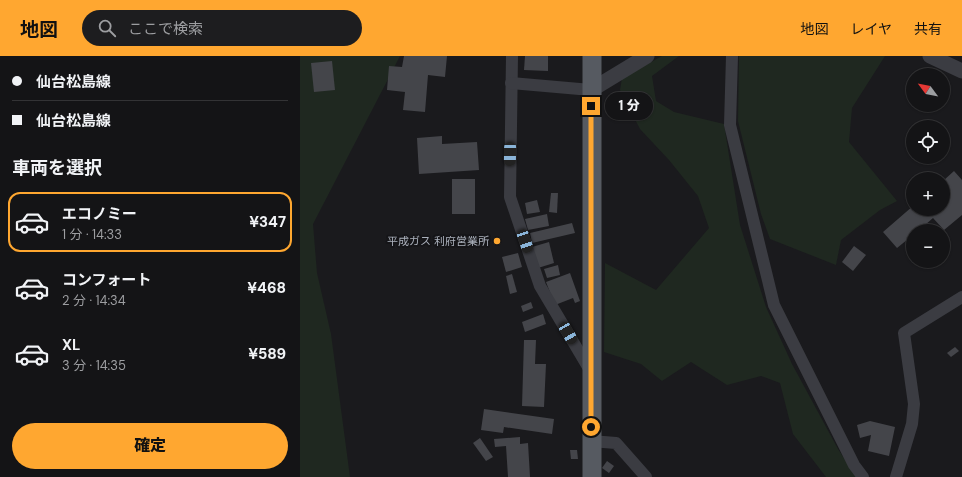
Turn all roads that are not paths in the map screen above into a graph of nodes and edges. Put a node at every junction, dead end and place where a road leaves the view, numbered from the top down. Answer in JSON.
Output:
{"nodes":[{"id":1,"x":512,"y":56,"type":"edge"},
{"id":2,"x":592,"y":56,"type":"edge"},
{"id":3,"x":647,"y":56,"type":"edge"},
{"id":4,"x":732,"y":56,"type":"edge"},
{"id":5,"x":930,"y":56,"type":"edge"},
{"id":6,"x":962,"y":72,"type":"edge"},
{"id":7,"x":511,"y":84,"type":"junction"},
{"id":8,"x":591,"y":90,"type":"junction"},
{"id":9,"x":962,"y":297,"type":"edge"},
{"id":10,"x":592,"y":373,"type":"junction"},
{"id":11,"x":591,"y":441,"type":"junction"},
{"id":12,"x":592,"y":477,"type":"edge"},
{"id":13,"x":646,"y":477,"type":"edge"},
{"id":14,"x":863,"y":477,"type":"edge"},
{"id":15,"x":896,"y":477,"type":"edge"}],
"edges":[{"from":1,"to":7,"type":"street"},
{"from":2,"to":8,"type":"main road"},
{"from":3,"to":8,"type":"street"},
{"from":4,"to":14,"type":"street"},
{"from":5,"to":6,"type":"street"},
{"from":7,"to":8,"type":"street"},
{"from":7,"to":10,"type":"street"},
{"from":8,"to":10,"type":"main road"},
{"from":9,"to":15,"type":"street"},
{"from":10,"to":11,"type":"main road"},
{"from":11,"to":12,"type":"main road"},
{"from":11,"to":13,"type":"street"}]}
